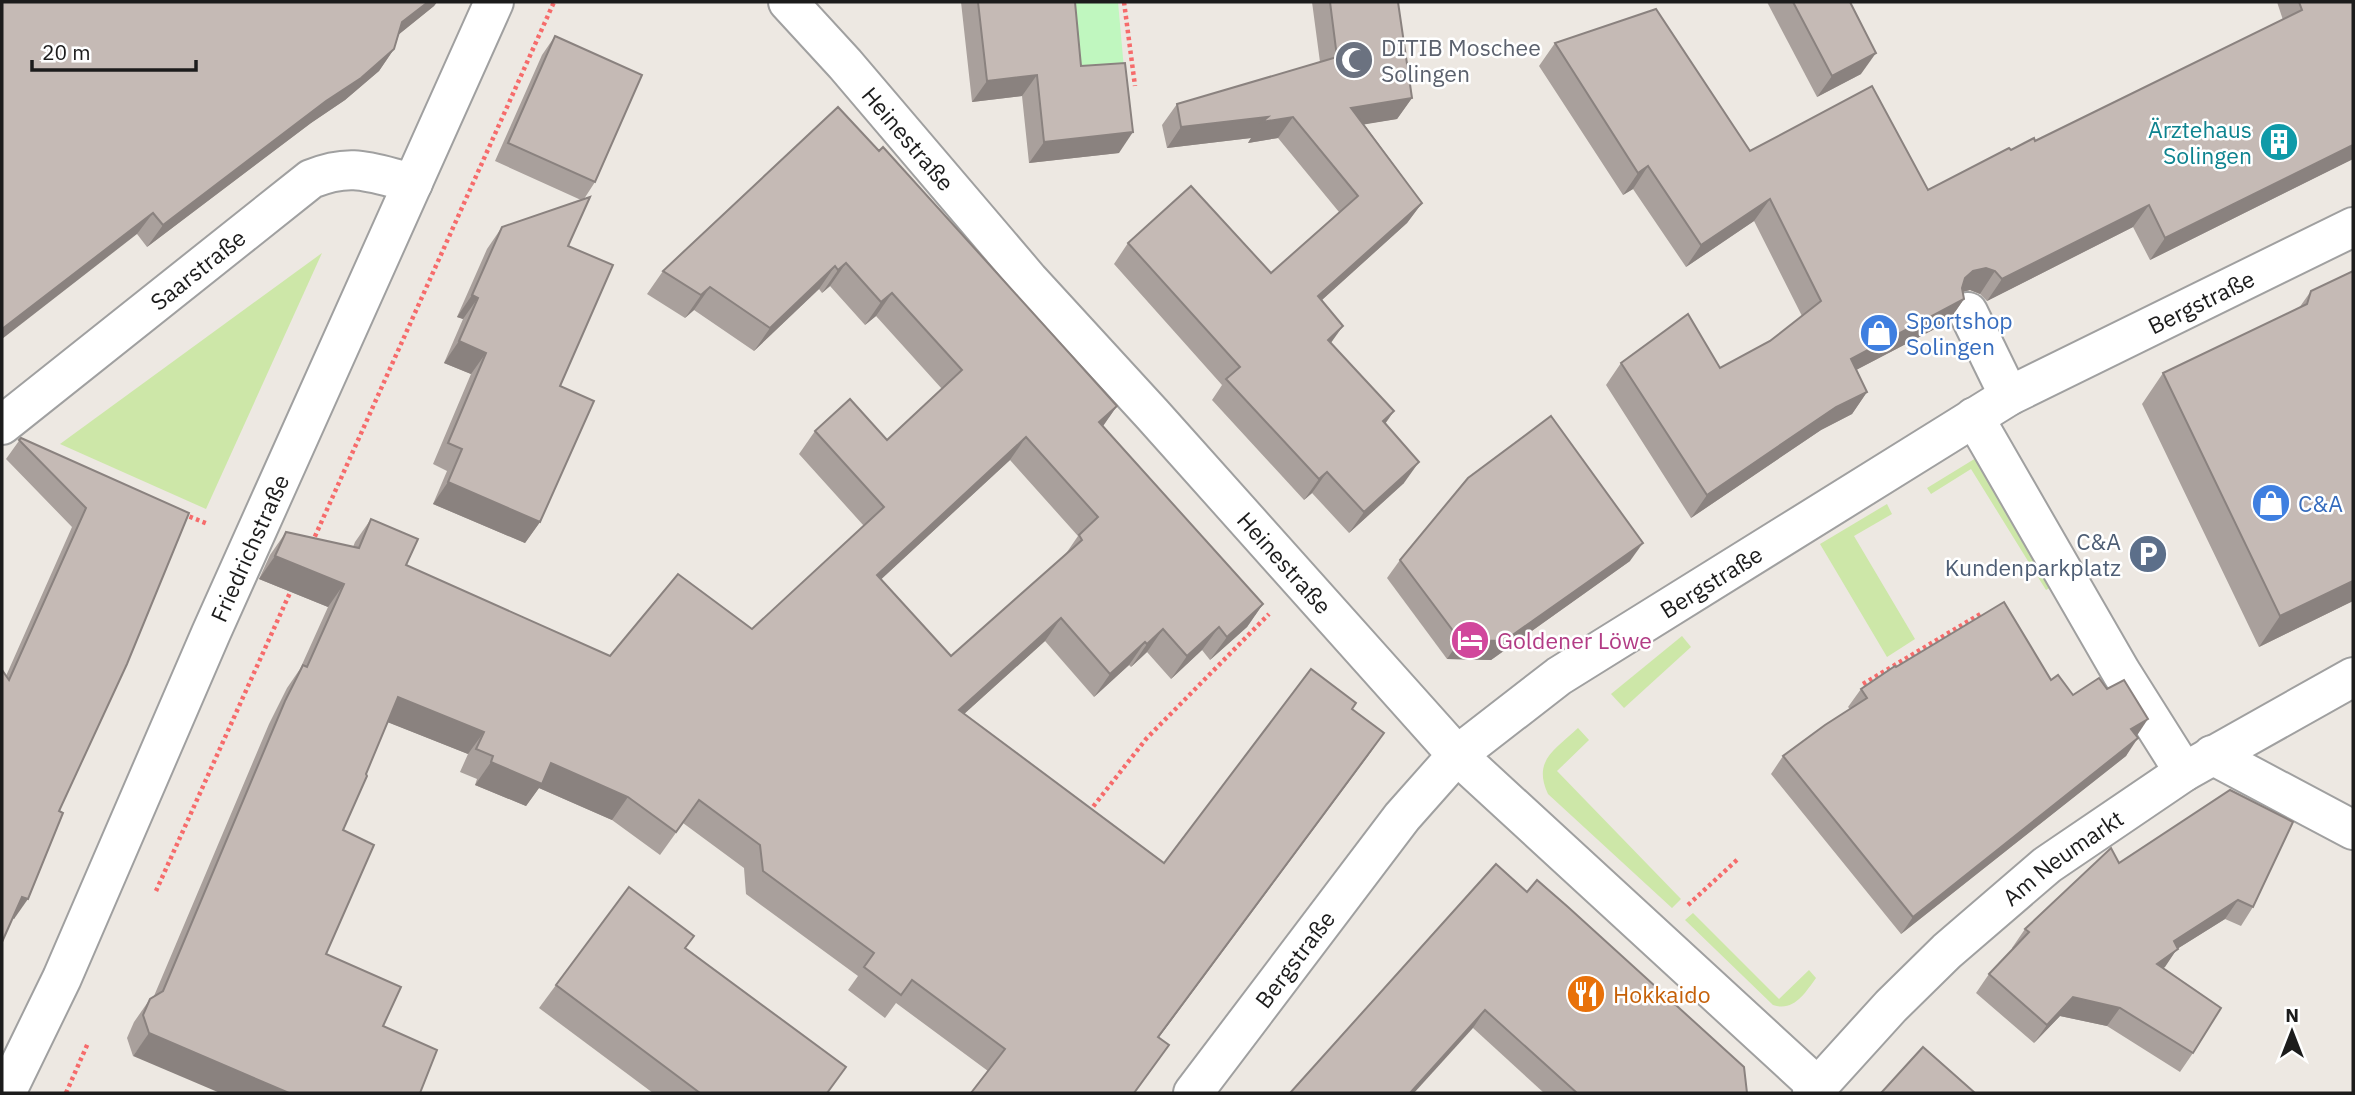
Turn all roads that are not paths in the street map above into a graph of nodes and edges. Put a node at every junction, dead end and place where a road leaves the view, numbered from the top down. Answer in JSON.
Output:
{"nodes":[{"id":1,"x":494,"y":2,"type":"edge"},
{"id":2,"x":788,"y":2,"type":"edge"},
{"id":3,"x":413,"y":183,"type":"junction"},
{"id":4,"x":2353,"y":227,"type":"edge"},
{"id":5,"x":1968,"y":312,"type":"dead end"},
{"id":6,"x":2009,"y":396,"type":"junction"},
{"id":7,"x":1974,"y":417,"type":"junction"},
{"id":8,"x":2,"y":425,"type":"edge"},
{"id":9,"x":2353,"y":677,"type":"edge"},
{"id":10,"x":1457,"y":755,"type":"junction"},
{"id":11,"x":2198,"y":764,"type":"junction"},
{"id":12,"x":2353,"y":830,"type":"edge"},
{"id":13,"x":1815,"y":1090,"type":"edge"},
{"id":14,"x":6,"y":1093,"type":"edge"},
{"id":15,"x":1193,"y":1093,"type":"edge"}],
"edges":[{"from":1,"to":3,"type":"street","name":"Friedrichstraße"},
{"from":2,"to":10,"type":"street","name":"Heinestraße"},
{"from":3,"to":8,"type":"street","name":"Saarstraße"},
{"from":3,"to":14,"type":"street","name":"Friedrichstraße"},
{"from":4,"to":6,"type":"street","name":"Bergstraße"},
{"from":5,"to":6,"type":"street"},
{"from":6,"to":7,"type":"street","name":"Bergstraße"},
{"from":7,"to":10,"type":"street","name":"Bergstraße"},
{"from":7,"to":11,"type":"street"},
{"from":9,"to":11,"type":"street","name":"Am Neumarkt"},
{"from":10,"to":13,"type":"street","name":"Heinestraße"},
{"from":10,"to":15,"type":"street","name":"Bergstraße"},
{"from":11,"to":12,"type":"street"},
{"from":11,"to":13,"type":"street","name":"Am Neumarkt"}]}
